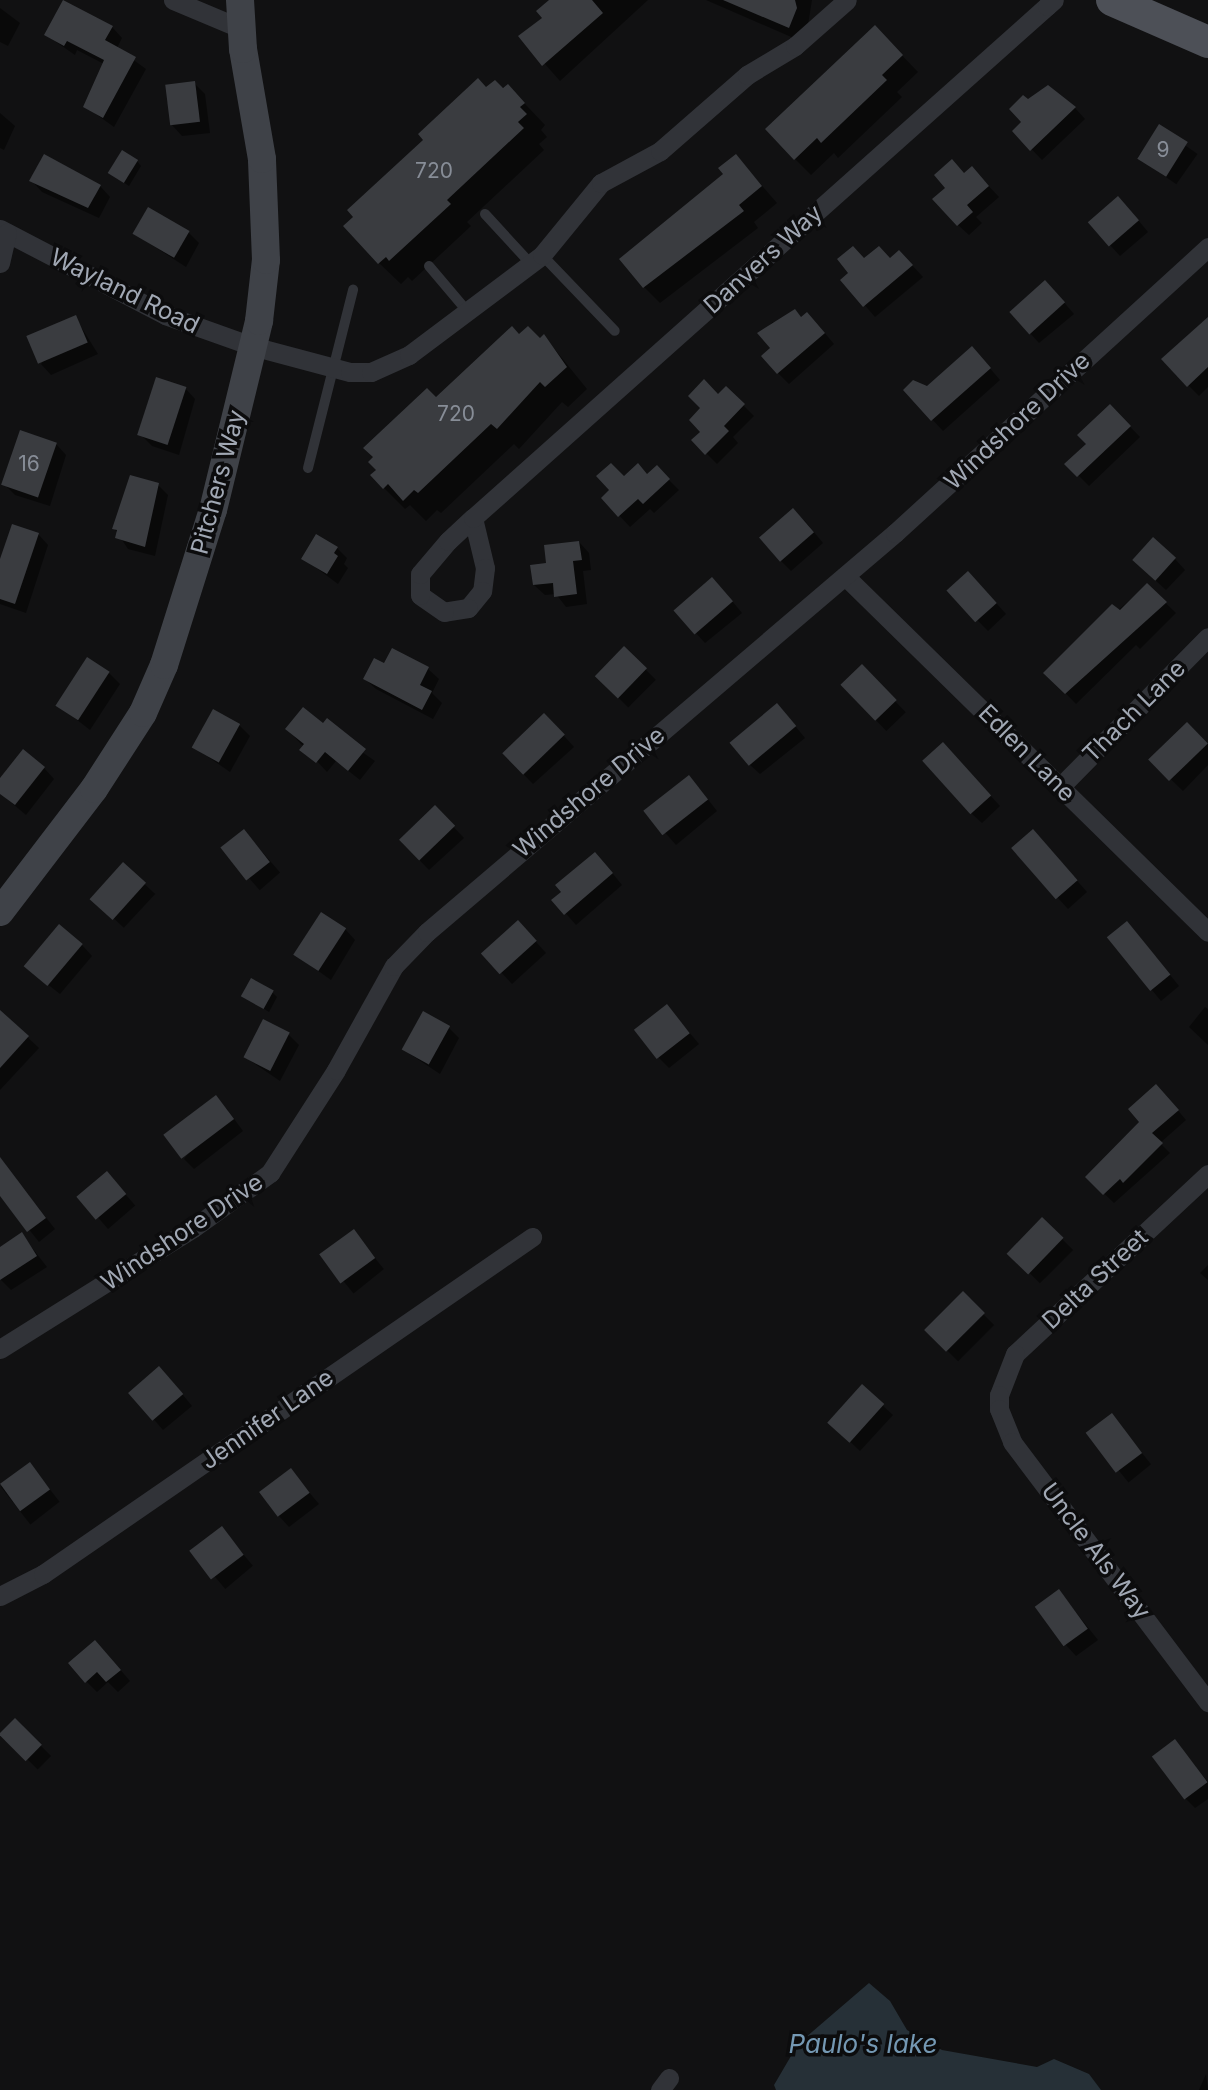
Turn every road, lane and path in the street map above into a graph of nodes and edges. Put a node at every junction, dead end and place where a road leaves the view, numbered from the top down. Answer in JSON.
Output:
{"nodes":[{"id":1,"x":173,"y":0,"type":"edge"},
{"id":2,"x":240,"y":0,"type":"edge"},
{"id":3,"x":847,"y":0,"type":"edge"},
{"id":4,"x":1054,"y":0,"type":"edge"},
{"id":5,"x":1112,"y":0,"type":"edge"},
{"id":6,"x":240,"y":28,"type":"junction"},
{"id":7,"x":1208,"y":42,"type":"edge"},
{"id":8,"x":485,"y":214,"type":"dead end"},
{"id":9,"x":3,"y":231,"type":"edge"},
{"id":10,"x":1208,"y":247,"type":"edge"},
{"id":11,"x":536,"y":259,"type":"junction"},
{"id":12,"x":0,"y":263,"type":"edge"},
{"id":13,"x":429,"y":266,"type":"dead end"},
{"id":14,"x":353,"y":290,"type":"dead end"},
{"id":15,"x":467,"y":311,"type":"junction"},
{"id":16,"x":615,"y":331,"type":"dead end"},
{"id":17,"x":252,"y":346,"type":"junction"},
{"id":18,"x":335,"y":369,"type":"junction"},
{"id":19,"x":308,"y":468,"type":"dead end"},
{"id":20,"x":473,"y":518,"type":"junction"},
{"id":21,"x":845,"y":576,"type":"junction"},
{"id":22,"x":1208,"y":637,"type":"edge"},
{"id":23,"x":1061,"y":786,"type":"junction"},
{"id":24,"x":0,"y":912,"type":"edge"},
{"id":25,"x":1208,"y":932,"type":"edge"},
{"id":26,"x":1208,"y":1174,"type":"edge"},
{"id":27,"x":532,"y":1237,"type":"dead end"},
{"id":28,"x":0,"y":1349,"type":"edge"},
{"id":29,"x":999,"y":1395,"type":"joint"},
{"id":30,"x":0,"y":1596,"type":"edge"},
{"id":31,"x":1208,"y":1702,"type":"edge"}],
"edges":[{"from":1,"to":6,"type":"street"},
{"from":2,"to":6,"type":"main road","name":"Pitchers Way"},
{"from":3,"to":11,"type":"street"},
{"from":4,"to":20,"type":"street","name":"Danvers Way"},
{"from":5,"to":7,"type":"main road"},
{"from":6,"to":17,"type":"main road","name":"Pitchers Way"},
{"from":8,"to":11,"type":"lane"},
{"from":9,"to":12,"type":"street"},
{"from":9,"to":17,"type":"street","name":"Wayland Road"},
{"from":10,"to":21,"type":"street","name":"Windshore Drive"},
{"from":11,"to":15,"type":"street"},
{"from":11,"to":16,"type":"lane"},
{"from":13,"to":15,"type":"lane"},
{"from":14,"to":18,"type":"lane"},
{"from":15,"to":18,"type":"street"},
{"from":17,"to":18,"type":"street"},
{"from":17,"to":24,"type":"main road","name":"Pitchers Way"},
{"from":18,"to":19,"type":"lane"},
{"from":20,"to":20,"type":"street","name":"Danvers Way"},
{"from":21,"to":23,"type":"street","name":"Edlen Lane"},
{"from":21,"to":28,"type":"street","name":"Windshore Drive"},
{"from":22,"to":23,"type":"street","name":"Thach Lane"},
{"from":23,"to":25,"type":"street","name":"Edlen Lane"},
{"from":26,"to":29,"type":"street","name":"Delta Street"},
{"from":27,"to":30,"type":"street","name":"Jennifer Lane"},
{"from":29,"to":31,"type":"street","name":"Uncle Als Way"}]}
